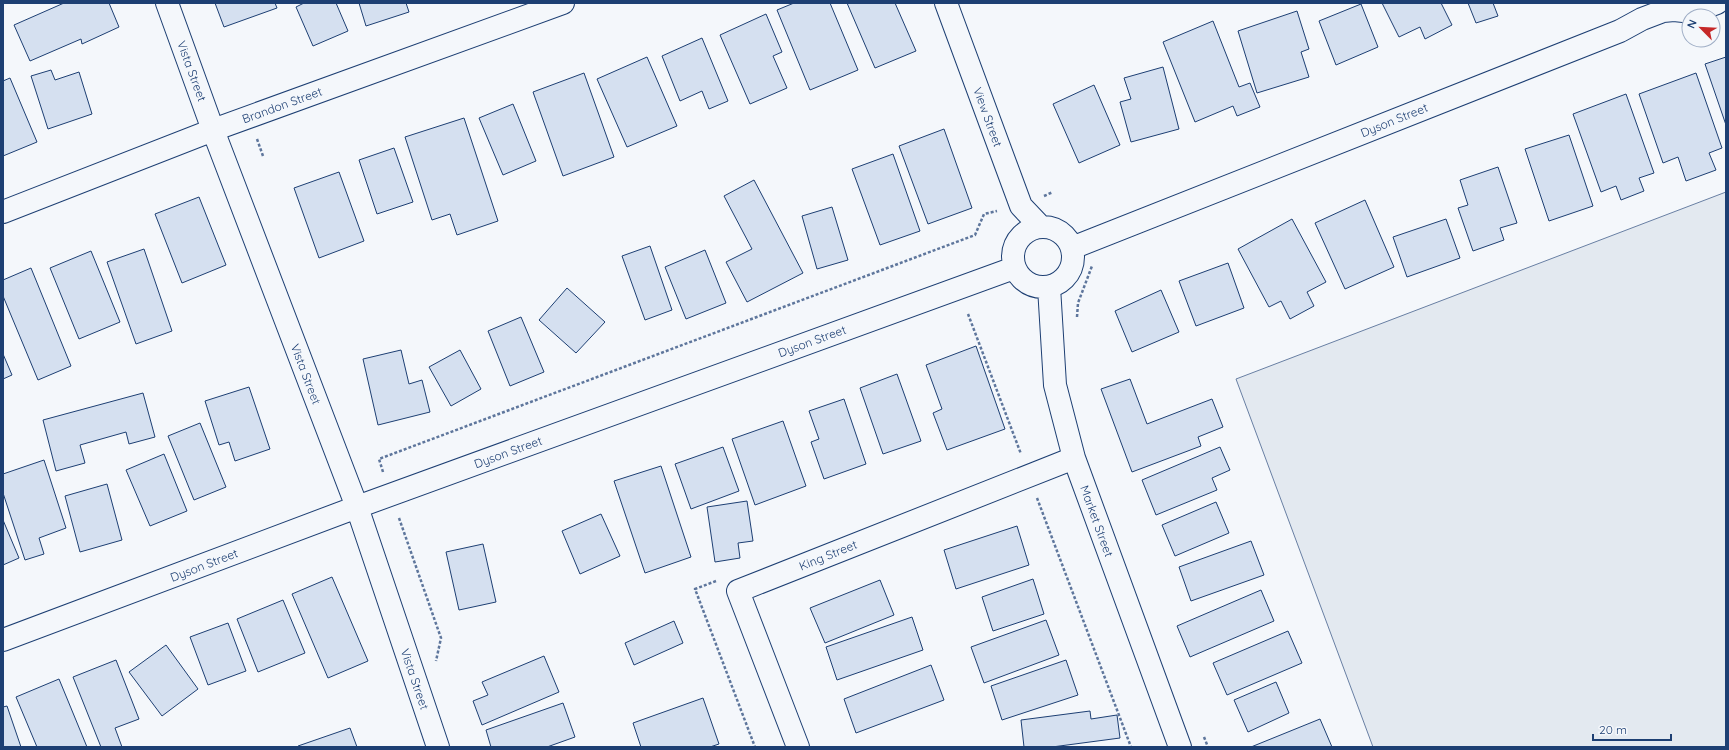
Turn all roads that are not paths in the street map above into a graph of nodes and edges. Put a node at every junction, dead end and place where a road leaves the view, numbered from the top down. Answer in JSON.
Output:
{"nodes":[{"id":1,"x":167,"y":3,"type":"edge"},
{"id":2,"x":563,"y":3,"type":"edge"},
{"id":3,"x":946,"y":3,"type":"edge"},
{"id":4,"x":1717,"y":3,"type":"edge"},
{"id":5,"x":213,"y":130,"type":"junction"},
{"id":6,"x":3,"y":212,"type":"edge"},
{"id":7,"x":1040,"y":226,"type":"junction"},
{"id":8,"x":1072,"y":248,"type":"junction"},
{"id":9,"x":1014,"y":268,"type":"junction"},
{"id":10,"x":1049,"y":287,"type":"junction"},
{"id":11,"x":1074,"y":458,"type":"junction"},
{"id":12,"x":357,"y":507,"type":"junction"},
{"id":13,"x":3,"y":640,"type":"edge"},
{"id":14,"x":438,"y":747,"type":"edge"},
{"id":15,"x":798,"y":747,"type":"edge"},
{"id":16,"x":1180,"y":747,"type":"edge"}],
"edges":[{"from":1,"to":5,"type":"street","name":"Vista Street"},
{"from":2,"to":5,"type":"street","name":"Brandon Street"},
{"from":3,"to":7,"type":"street","name":"View Street"},
{"from":4,"to":8,"type":"street","name":"Dyson Street"},
{"from":5,"to":6,"type":"street","name":"Brandon Street"},
{"from":5,"to":12,"type":"street","name":"Vista Street"},
{"from":7,"to":8,"type":"street"},
{"from":7,"to":9,"type":"street"},
{"from":8,"to":10,"type":"street"},
{"from":9,"to":10,"type":"street"},
{"from":9,"to":12,"type":"street","name":"Dyson Street"},
{"from":10,"to":11,"type":"street","name":"Market Street"},
{"from":11,"to":15,"type":"street","name":"King Street"},
{"from":11,"to":16,"type":"street","name":"Market Street"},
{"from":12,"to":13,"type":"street","name":"Dyson Street"},
{"from":12,"to":14,"type":"street","name":"Vista Street"}]}
